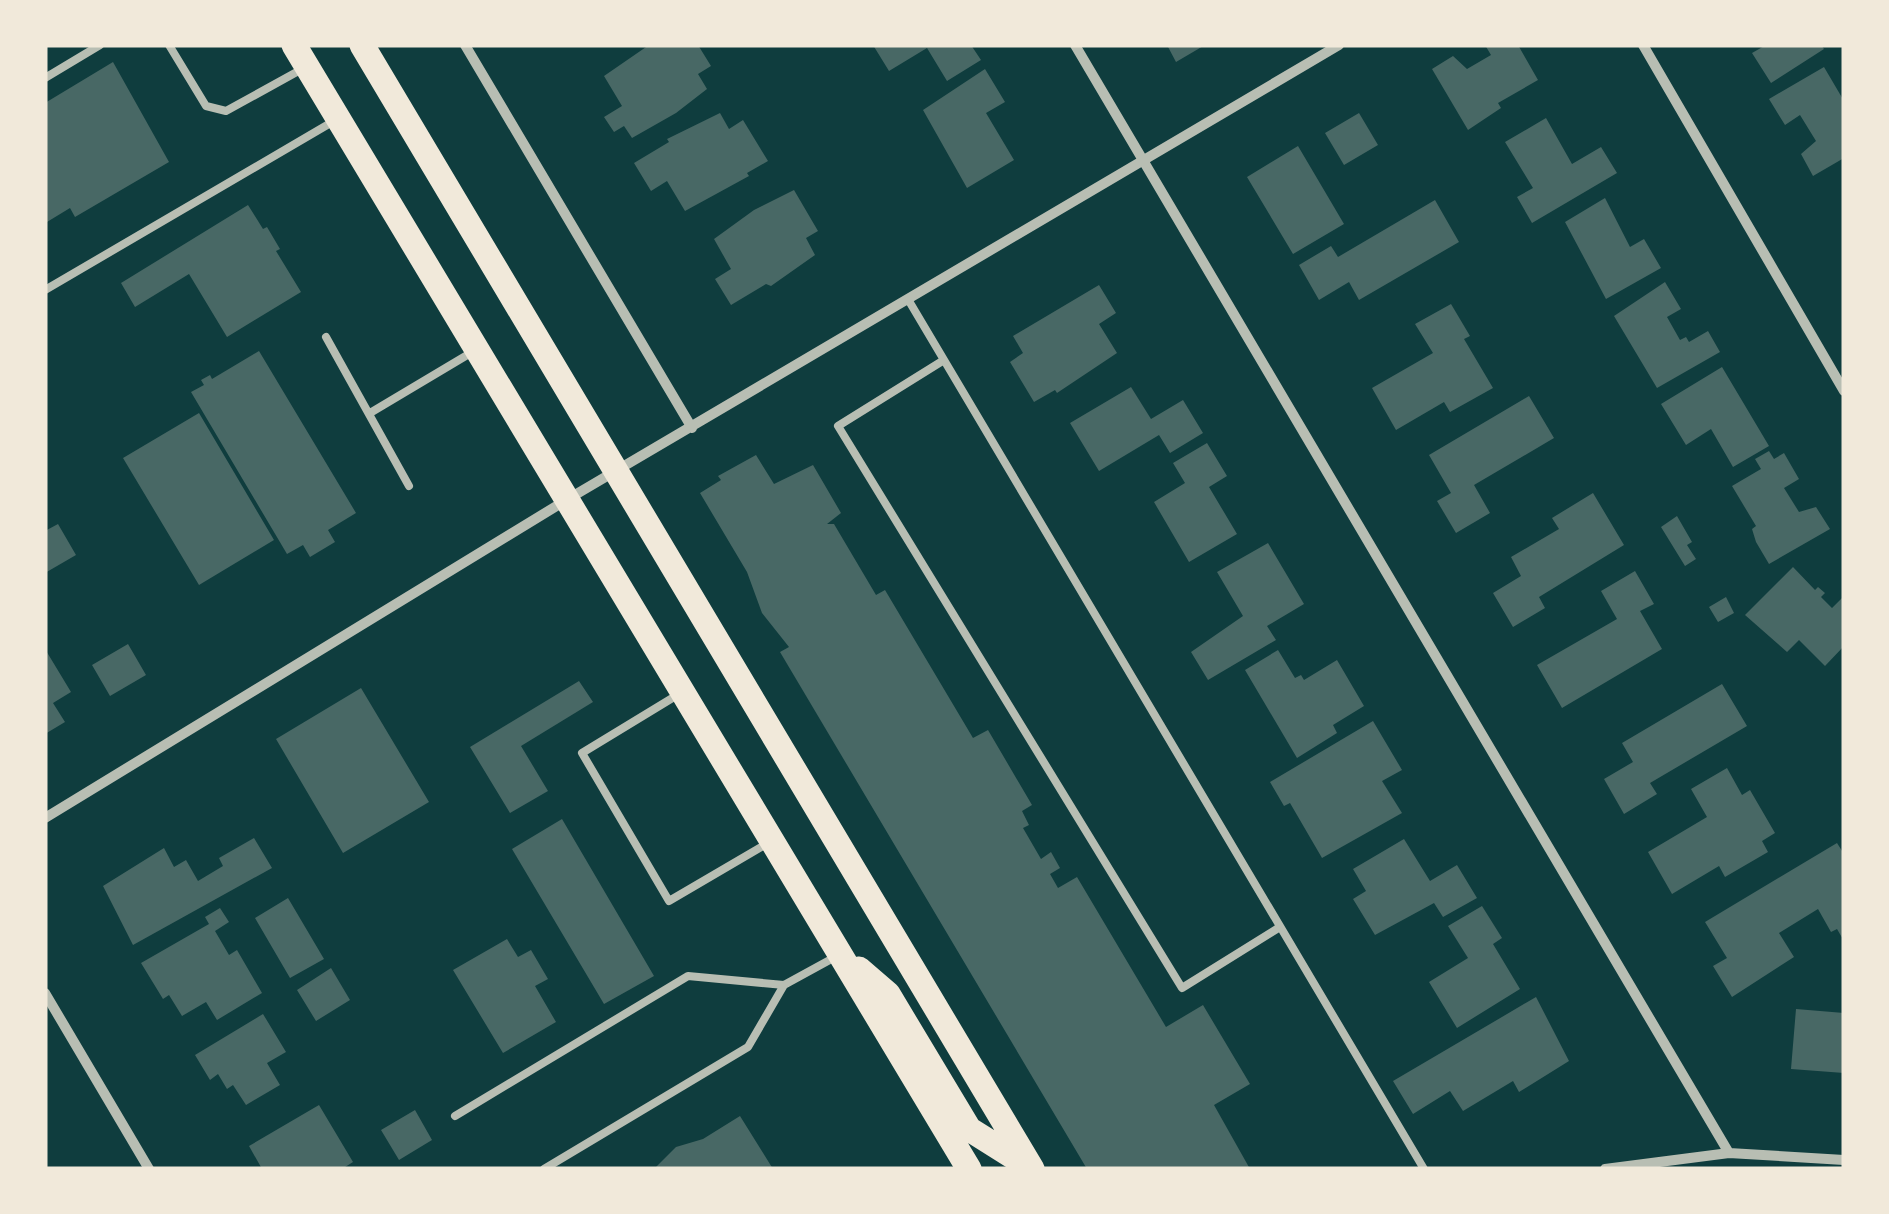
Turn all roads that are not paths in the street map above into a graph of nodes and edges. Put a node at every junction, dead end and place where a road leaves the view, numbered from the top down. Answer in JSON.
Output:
{"nodes":[{"id":1,"x":100,"y":45,"type":"edge"},
{"id":2,"x":170,"y":45,"type":"edge"},
{"id":3,"x":465,"y":45,"type":"edge"},
{"id":4,"x":1075,"y":45,"type":"edge"},
{"id":5,"x":1338,"y":45,"type":"edge"},
{"id":6,"x":1643,"y":45,"type":"edge"},
{"id":7,"x":362,"y":47,"type":"edge"},
{"id":8,"x":300,"y":56,"type":"edge"},
{"id":9,"x":45,"y":78,"type":"edge"},
{"id":10,"x":338,"y":119,"type":"junction"},
{"id":11,"x":1143,"y":162,"type":"junction"},
{"id":12,"x":45,"y":290,"type":"edge"},
{"id":13,"x":909,"y":302,"type":"junction"},
{"id":14,"x":326,"y":337,"type":"dead end"},
{"id":15,"x":478,"y":349,"type":"junction"},
{"id":16,"x":944,"y":360,"type":"junction"},
{"id":17,"x":1844,"y":391,"type":"edge"},
{"id":18,"x":370,"y":412,"type":"junction"},
{"id":19,"x":692,"y":428,"type":"junction"},
{"id":20,"x":618,"y":470,"type":"junction"},
{"id":21,"x":408,"y":486,"type":"dead end"},
{"id":22,"x":568,"y":499,"type":"junction"},
{"id":23,"x":683,"y":692,"type":"junction"},
{"id":24,"x":45,"y":818,"type":"edge"},
{"id":25,"x":772,"y":840,"type":"junction"},
{"id":26,"x":1280,"y":928,"type":"junction"},
{"id":27,"x":841,"y":954,"type":"junction"},
{"id":28,"x":784,"y":985,"type":"junction"},
{"id":29,"x":45,"y":993,"type":"edge"},
{"id":30,"x":454,"y":1116,"type":"dead end"},
{"id":31,"x":1729,"y":1153,"type":"junction"},
{"id":32,"x":1844,"y":1160,"type":"edge"},
{"id":33,"x":149,"y":1169,"type":"edge"},
{"id":34,"x":544,"y":1169,"type":"edge"},
{"id":35,"x":969,"y":1169,"type":"edge"},
{"id":36,"x":1032,"y":1169,"type":"edge"},
{"id":37,"x":1424,"y":1169,"type":"edge"},
{"id":38,"x":1606,"y":1169,"type":"edge"}],
"edges":[{"from":1,"to":9,"type":"lane"},
{"from":2,"to":8,"type":"lane"},
{"from":3,"to":19,"type":"street"},
{"from":4,"to":11,"type":"street"},
{"from":5,"to":11,"type":"street"},
{"from":6,"to":17,"type":"street"},
{"from":7,"to":20,"type":"main road"},
{"from":8,"to":10,"type":"main road"},
{"from":10,"to":12,"type":"lane"},
{"from":10,"to":15,"type":"main road"},
{"from":11,"to":13,"type":"street"},
{"from":11,"to":31,"type":"street"},
{"from":13,"to":16,"type":"lane"},
{"from":13,"to":19,"type":"street"},
{"from":14,"to":18,"type":"lane"},
{"from":15,"to":18,"type":"lane"},
{"from":15,"to":22,"type":"main road"},
{"from":16,"to":26,"type":"lane"},
{"from":16,"to":26,"type":"lane"},
{"from":18,"to":21,"type":"lane"},
{"from":19,"to":20,"type":"street"},
{"from":20,"to":22,"type":"street"},
{"from":20,"to":36,"type":"main road"},
{"from":22,"to":23,"type":"main road"},
{"from":22,"to":24,"type":"street"},
{"from":23,"to":25,"type":"main road"},
{"from":23,"to":25,"type":"lane"},
{"from":25,"to":27,"type":"main road"},
{"from":26,"to":37,"type":"lane"},
{"from":27,"to":28,"type":"lane"},
{"from":27,"to":35,"type":"main road"},
{"from":27,"to":36,"type":"main road"},
{"from":28,"to":30,"type":"lane"},
{"from":28,"to":34,"type":"lane"},
{"from":29,"to":33,"type":"street"},
{"from":31,"to":32,"type":"street"},
{"from":31,"to":38,"type":"street"}]}
